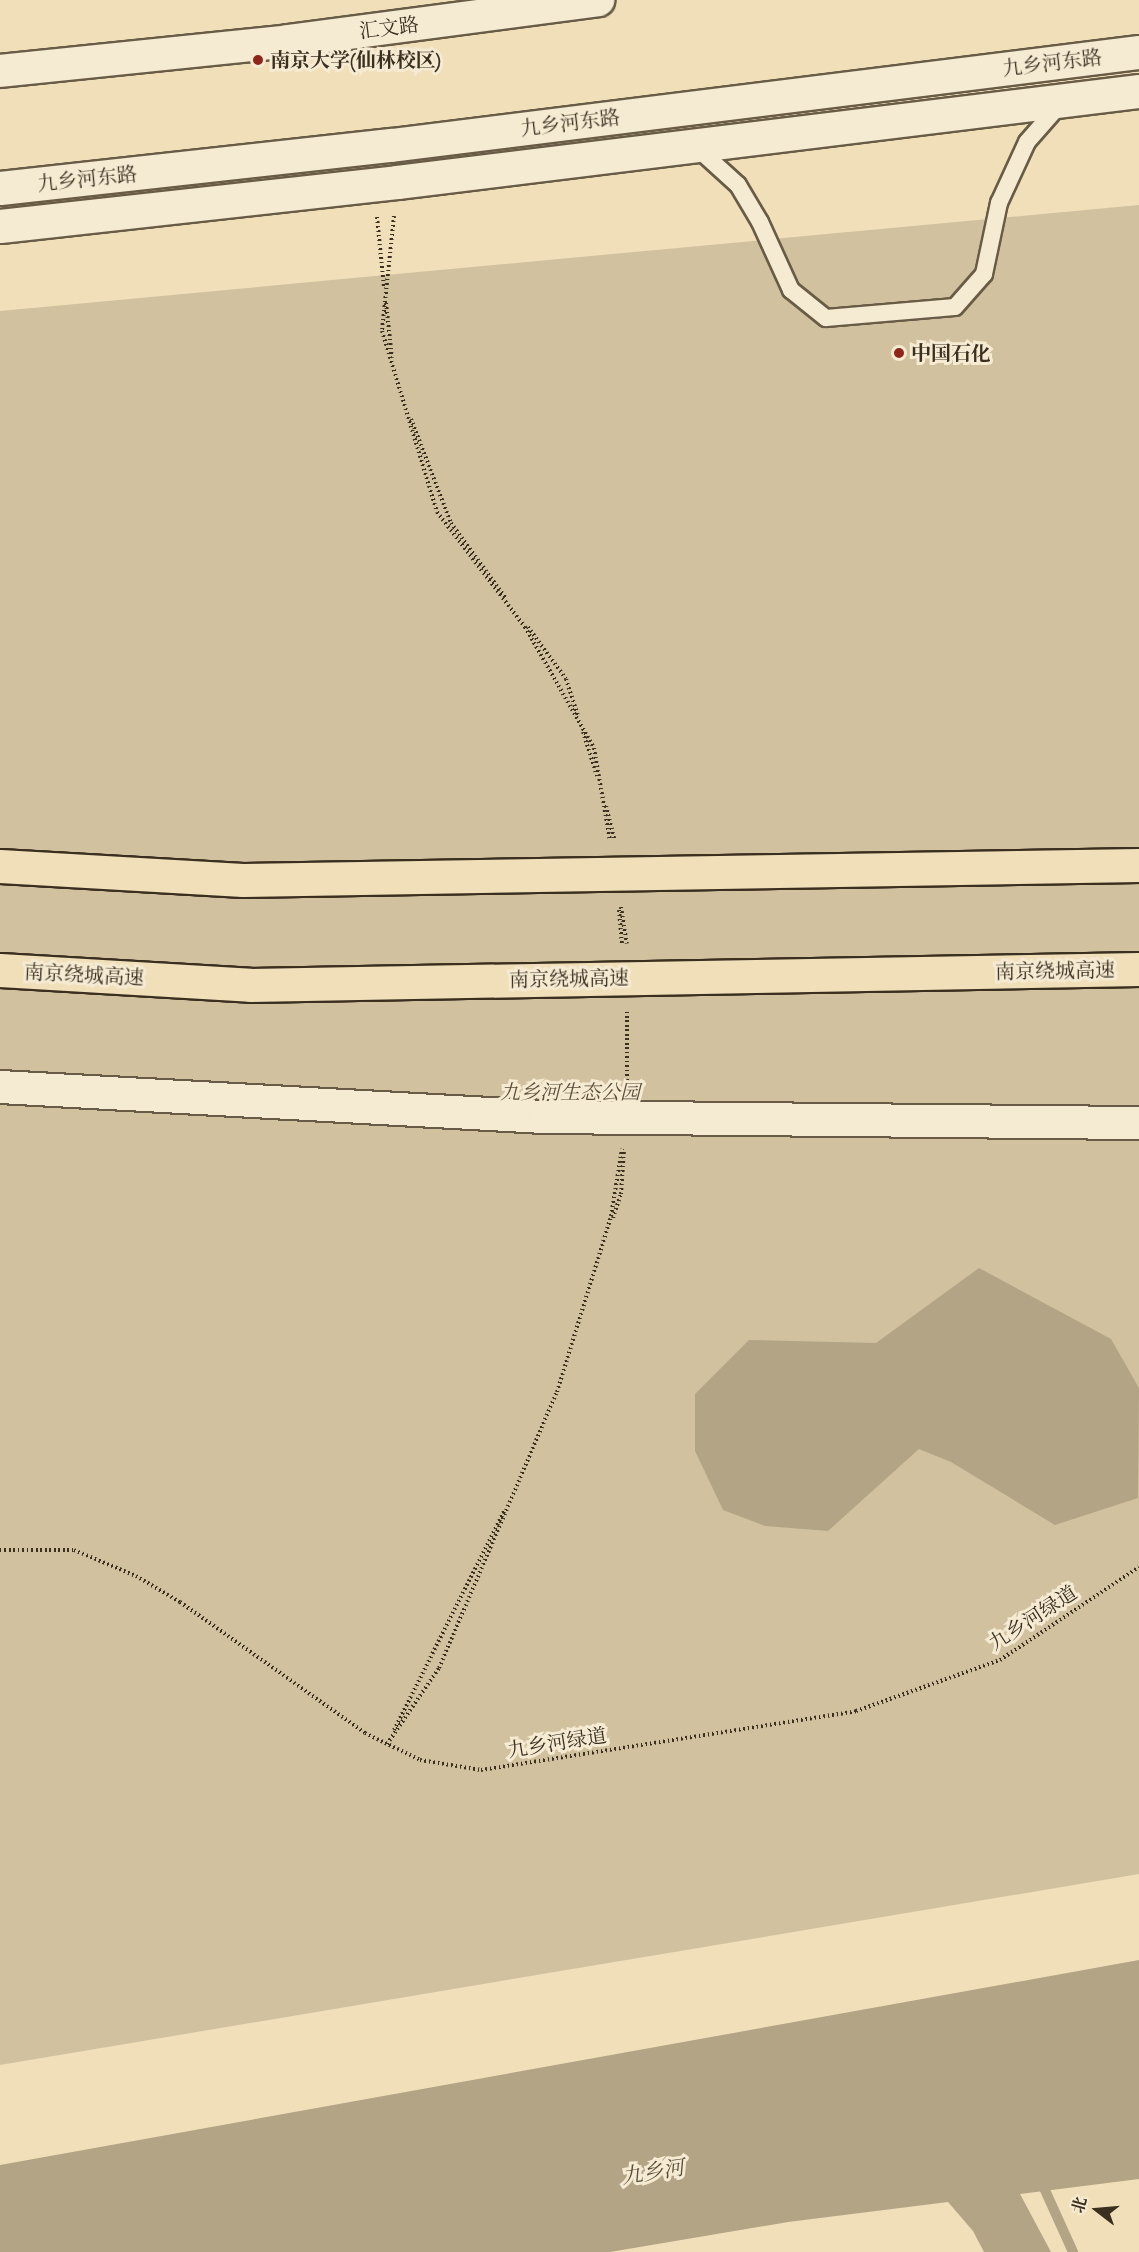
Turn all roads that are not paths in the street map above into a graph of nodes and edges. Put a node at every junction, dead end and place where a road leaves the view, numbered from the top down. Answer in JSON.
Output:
{"nodes":[{"id":1,"x":598,"y":0,"type":"edge"},
{"id":2,"x":1139,"y":52,"type":"edge"},
{"id":3,"x":0,"y":71,"type":"edge"},
{"id":4,"x":1139,"y":91,"type":"edge"},
{"id":5,"x":1063,"y":100,"type":"junction"},
{"id":6,"x":694,"y":146,"type":"junction"},
{"id":7,"x":0,"y":188,"type":"edge"},
{"id":8,"x":0,"y":226,"type":"edge"},
{"id":9,"x":1139,"y":865,"type":"edge"},
{"id":10,"x":0,"y":866,"type":"edge"},
{"id":11,"x":1139,"y":969,"type":"edge"},
{"id":12,"x":0,"y":970,"type":"edge"},
{"id":13,"x":0,"y":1087,"type":"edge"},
{"id":14,"x":1139,"y":1123,"type":"edge"}],
"edges":[{"from":1,"to":3,"type":"street","name":"汇文路"},
{"from":2,"to":7,"type":"main road","name":"九乡河东路"},
{"from":4,"to":5,"type":"main road","name":"九乡河东路"},
{"from":5,"to":6,"type":"main road","name":"九乡河东路"},
{"from":5,"to":6,"type":"lane"},
{"from":6,"to":8,"type":"main road","name":"九乡河东路"},
{"from":9,"to":10,"type":"highway","bridge":true},
{"from":11,"to":12,"type":"highway","name":"南京绕城高速","bridge":true},
{"from":13,"to":14,"type":"street"}]}
